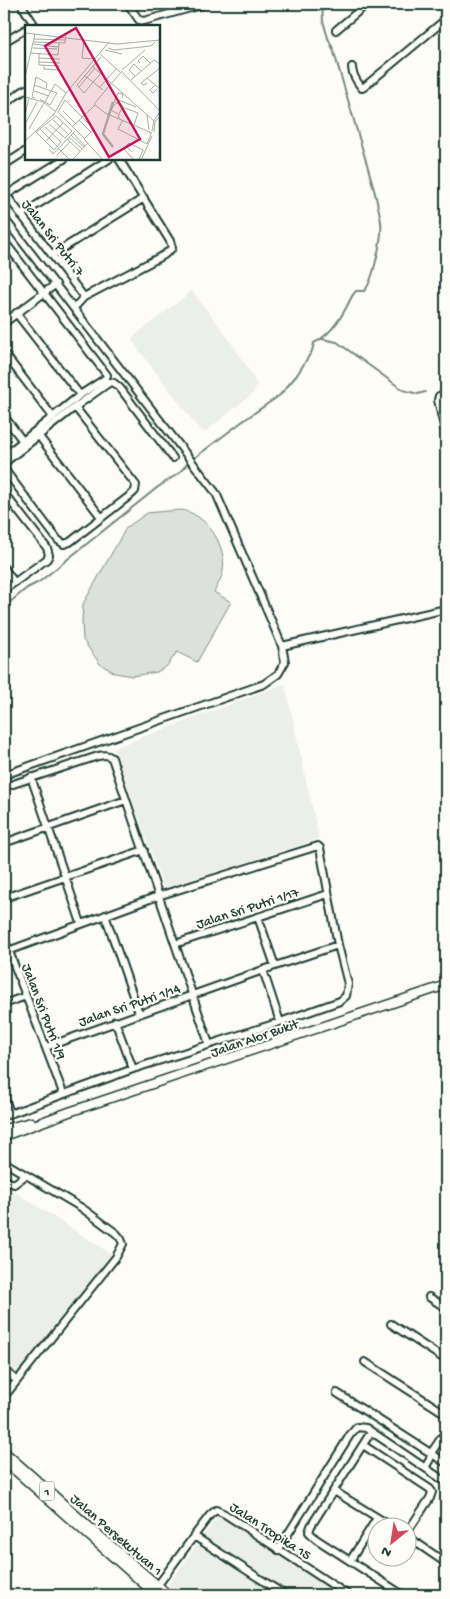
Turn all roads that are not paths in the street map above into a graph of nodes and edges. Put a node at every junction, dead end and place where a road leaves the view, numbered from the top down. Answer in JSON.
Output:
{"nodes":[{"id":1,"x":21,"y":4,"type":"edge"},
{"id":2,"x":128,"y":4,"type":"edge"},
{"id":3,"x":206,"y":4,"type":"edge"},
{"id":4,"x":194,"y":5,"type":"edge"},
{"id":5,"x":365,"y":5,"type":"edge"},
{"id":6,"x":446,"y":19,"type":"edge"},
{"id":7,"x":33,"y":25,"type":"edge"},
{"id":8,"x":25,"y":30,"type":"edge"},
{"id":9,"x":336,"y":30,"type":"dead end"},
{"id":10,"x":4,"y":42,"type":"edge"},
{"id":11,"x":352,"y":67,"type":"dead end"},
{"id":12,"x":25,"y":90,"type":"edge"},
{"id":13,"x":4,"y":104,"type":"edge"},
{"id":14,"x":25,"y":152,"type":"edge"},
{"id":15,"x":62,"y":160,"type":"edge"},
{"id":16,"x":108,"y":160,"type":"edge"},
{"id":17,"x":120,"y":160,"type":"edge"},
{"id":18,"x":4,"y":165,"type":"edge"},
{"id":19,"x":5,"y":193,"type":"edge"},
{"id":20,"x":144,"y":198,"type":"junction"},
{"id":21,"x":21,"y":215,"type":"junction"},
{"id":22,"x":4,"y":218,"type":"edge"},
{"id":23,"x":16,"y":234,"type":"junction"},
{"id":24,"x":4,"y":243,"type":"edge"},
{"id":25,"x":52,"y":255,"type":"junction"},
{"id":26,"x":56,"y":284,"type":"junction"},
{"id":27,"x":44,"y":292,"type":"junction"},
{"id":28,"x":84,"y":297,"type":"junction"},
{"id":29,"x":74,"y":308,"type":"junction"},
{"id":30,"x":16,"y":313,"type":"junction"},
{"id":31,"x":4,"y":323,"type":"edge"},
{"id":32,"x":4,"y":353,"type":"edge"},
{"id":33,"x":446,"y":393,"type":"edge"},
{"id":34,"x":80,"y":395,"type":"junction"},
{"id":35,"x":74,"y":407,"type":"junction"},
{"id":36,"x":4,"y":416,"type":"edge"},
{"id":37,"x":52,"y":417,"type":"junction"},
{"id":38,"x":38,"y":436,"type":"junction"},
{"id":39,"x":446,"y":436,"type":"edge"},
{"id":40,"x":22,"y":440,"type":"junction"},
{"id":41,"x":4,"y":456,"type":"edge"},
{"id":42,"x":173,"y":458,"type":"dead end"},
{"id":43,"x":4,"y":463,"type":"edge"},
{"id":44,"x":4,"y":469,"type":"edge"},
{"id":45,"x":4,"y":493,"type":"edge"},
{"id":46,"x":11,"y":502,"type":"junction"},
{"id":47,"x":4,"y":507,"type":"edge"},
{"id":48,"x":101,"y":517,"type":"junction"},
{"id":49,"x":4,"y":568,"type":"edge"},
{"id":50,"x":14,"y":582,"type":"junction"},
{"id":51,"x":4,"y":590,"type":"edge"},
{"id":52,"x":446,"y":609,"type":"edge"},
{"id":53,"x":282,"y":646,"type":"junction"},
{"id":54,"x":4,"y":775,"type":"edge"},
{"id":55,"x":31,"y":777,"type":"junction"},
{"id":56,"x":4,"y":787,"type":"edge"},
{"id":57,"x":126,"y":800,"type":"junction"},
{"id":58,"x":48,"y":827,"type":"junction"},
{"id":59,"x":4,"y":843,"type":"edge"},
{"id":60,"x":144,"y":850,"type":"junction"},
{"id":61,"x":65,"y":876,"type":"junction"},
{"id":62,"x":328,"y":894,"type":"junction"},
{"id":63,"x":158,"y":896,"type":"junction"},
{"id":64,"x":4,"y":898,"type":"edge"},
{"id":65,"x":105,"y":915,"type":"junction"},
{"id":66,"x":258,"y":918,"type":"junction"},
{"id":67,"x":82,"y":923,"type":"junction"},
{"id":68,"x":4,"y":938,"type":"edge"},
{"id":69,"x":175,"y":944,"type":"junction"},
{"id":70,"x":338,"y":946,"type":"junction"},
{"id":71,"x":8,"y":951,"type":"junction"},
{"id":72,"x":275,"y":966,"type":"junction"},
{"id":73,"x":263,"y":970,"type":"junction"},
{"id":74,"x":446,"y":986,"type":"edge"},
{"id":75,"x":192,"y":995,"type":"junction"},
{"id":76,"x":26,"y":996,"type":"junction"},
{"id":77,"x":4,"y":1004,"type":"edge"},
{"id":78,"x":139,"y":1013,"type":"junction"},
{"id":79,"x":115,"y":1021,"type":"junction"},
{"id":80,"x":280,"y":1022,"type":"junction"},
{"id":81,"x":210,"y":1044,"type":"junction"},
{"id":82,"x":46,"y":1047,"type":"junction"},
{"id":83,"x":133,"y":1069,"type":"junction"},
{"id":84,"x":64,"y":1093,"type":"junction"},
{"id":85,"x":4,"y":1096,"type":"edge"},
{"id":86,"x":69,"y":1112,"type":"junction"},
{"id":87,"x":7,"y":1115,"type":"edge"},
{"id":88,"x":4,"y":1129,"type":"edge"},
{"id":89,"x":4,"y":1136,"type":"edge"},
{"id":90,"x":4,"y":1162,"type":"edge"},
{"id":91,"x":26,"y":1175,"type":"junction"},
{"id":92,"x":4,"y":1180,"type":"edge"},
{"id":93,"x":429,"y":1297,"type":"dead end"},
{"id":94,"x":446,"y":1308,"type":"edge"},
{"id":95,"x":390,"y":1324,"type":"dead end"},
{"id":96,"x":446,"y":1360,"type":"edge"},
{"id":97,"x":365,"y":1362,"type":"dead end"},
{"id":98,"x":4,"y":1370,"type":"edge"},
{"id":99,"x":16,"y":1380,"type":"junction"},
{"id":100,"x":337,"y":1393,"type":"dead end"},
{"id":101,"x":4,"y":1397,"type":"edge"},
{"id":102,"x":446,"y":1414,"type":"edge"},
{"id":103,"x":446,"y":1431,"type":"edge"},
{"id":104,"x":371,"y":1432,"type":"junction"},
{"id":105,"x":363,"y":1445,"type":"junction"},
{"id":106,"x":4,"y":1452,"type":"edge"},
{"id":107,"x":431,"y":1453,"type":"junction"},
{"id":108,"x":4,"y":1460,"type":"edge"},
{"id":109,"x":417,"y":1462,"type":"junction"},
{"id":110,"x":446,"y":1463,"type":"edge"},
{"id":111,"x":425,"y":1468,"type":"junction"},
{"id":112,"x":446,"y":1482,"type":"edge"},
{"id":113,"x":334,"y":1491,"type":"junction"},
{"id":114,"x":375,"y":1516,"type":"edge"},
{"id":115,"x":418,"y":1516,"type":"edge"},
{"id":116,"x":368,"y":1533,"type":"edge"},
{"id":117,"x":194,"y":1536,"type":"junction"},
{"id":118,"x":418,"y":1544,"type":"edge"},
{"id":119,"x":278,"y":1550,"type":"junction"},
{"id":120,"x":350,"y":1561,"type":"junction"},
{"id":121,"x":446,"y":1563,"type":"edge"},
{"id":122,"x":156,"y":1591,"type":"edge"},
{"id":123,"x":168,"y":1595,"type":"edge"},
{"id":124,"x":285,"y":1595,"type":"edge"},
{"id":125,"x":348,"y":1595,"type":"edge"},
{"id":126,"x":403,"y":1595,"type":"edge"}],
"edges":[{"from":1,"to":7,"type":"street"},
{"from":2,"to":4,"type":"street"},
{"from":3,"to":4,"type":"street"},
{"from":5,"to":9,"type":"street"},
{"from":6,"to":11,"type":"street"},
{"from":8,"to":10,"type":"street"},
{"from":12,"to":13,"type":"street"},
{"from":14,"to":18,"type":"street"},
{"from":15,"to":19,"type":"street"},
{"from":16,"to":21,"type":"street"},
{"from":17,"to":20,"type":"street"},
{"from":19,"to":21,"type":"street","name":"Jalan Sri Putri 7"},
{"from":20,"to":25,"type":"street"},
{"from":20,"to":28,"type":"street"},
{"from":21,"to":25,"type":"street","name":"Jalan Sri Putri 7"},
{"from":22,"to":23,"type":"street"},
{"from":23,"to":24,"type":"street"},
{"from":23,"to":26,"type":"street"},
{"from":24,"to":27,"type":"street"},
{"from":25,"to":28,"type":"street","name":"Jalan Sri Putri 7"},
{"from":26,"to":27,"type":"street"},
{"from":26,"to":29,"type":"street"},
{"from":27,"to":30,"type":"street"},
{"from":27,"to":34,"type":"street"},
{"from":28,"to":29,"type":"street"},
{"from":29,"to":53,"type":"street"},
{"from":30,"to":31,"type":"street"},
{"from":30,"to":34,"type":"street"},
{"from":32,"to":37,"type":"street"},
{"from":33,"to":39,"type":"street"},
{"from":34,"to":37,"type":"street"},
{"from":35,"to":38,"type":"street"},
{"from":35,"to":42,"type":"street"},
{"from":35,"to":48,"type":"street"},
{"from":36,"to":40,"type":"street"},
{"from":37,"to":40,"type":"street"},
{"from":38,"to":43,"type":"street"},
{"from":38,"to":48,"type":"street"},
{"from":40,"to":41,"type":"street"},
{"from":44,"to":48,"type":"street"},
{"from":45,"to":46,"type":"street"},
{"from":46,"to":47,"type":"street"},
{"from":46,"to":50,"type":"street"},
{"from":49,"to":50,"type":"street"},
{"from":50,"to":51,"type":"street"},
{"from":52,"to":53,"type":"street"},
{"from":53,"to":54,"type":"street"},
{"from":55,"to":56,"type":"street"},
{"from":55,"to":57,"type":"street"},
{"from":55,"to":58,"type":"street"},
{"from":57,"to":58,"type":"street"},
{"from":57,"to":60,"type":"street"},
{"from":58,"to":59,"type":"street"},
{"from":58,"to":61,"type":"street"},
{"from":60,"to":61,"type":"street"},
{"from":60,"to":63,"type":"street"},
{"from":61,"to":64,"type":"street"},
{"from":61,"to":67,"type":"street"},
{"from":62,"to":63,"type":"street"},
{"from":62,"to":66,"type":"street","name":"Jalan Sri Putri 1/17"},
{"from":62,"to":70,"type":"street"},
{"from":63,"to":65,"type":"street"},
{"from":63,"to":69,"type":"street"},
{"from":65,"to":67,"type":"street"},
{"from":65,"to":78,"type":"street"},
{"from":66,"to":69,"type":"street","name":"Jalan Sri Putri 1/17"},
{"from":66,"to":72,"type":"street"},
{"from":67,"to":71,"type":"street"},
{"from":68,"to":71,"type":"street","name":"Jalan Sri Putri 1/9"},
{"from":69,"to":75,"type":"street"},
{"from":70,"to":72,"type":"street","name":"Jalan Sri Putri 1/14"},
{"from":70,"to":80,"type":"street"},
{"from":71,"to":76,"type":"street","name":"Jalan Sri Putri 1/9"},
{"from":72,"to":73,"type":"street","name":"Jalan Sri Putri 1/14"},
{"from":73,"to":75,"type":"street","name":"Jalan Sri Putri 1/14"},
{"from":73,"to":80,"type":"street"},
{"from":74,"to":86,"type":"main road","name":"Jalan Alor Bukit"},
{"from":75,"to":78,"type":"street","name":"Jalan Sri Putri 1/14"},
{"from":75,"to":81,"type":"street"},
{"from":76,"to":77,"type":"street"},
{"from":76,"to":82,"type":"street","name":"Jalan Sri Putri 1/9"},
{"from":78,"to":79,"type":"street","name":"Jalan Sri Putri 1/14"},
{"from":79,"to":82,"type":"street","name":"Jalan Sri Putri 1/14"},
{"from":79,"to":83,"type":"street"},
{"from":80,"to":81,"type":"street"},
{"from":81,"to":83,"type":"street"},
{"from":82,"to":84,"type":"street","name":"Jalan Sri Putri 1/9"},
{"from":83,"to":84,"type":"street"},
{"from":84,"to":87,"type":"street"},
{"from":85,"to":87,"type":"street"},
{"from":86,"to":88,"type":"main road","name":"Jalan Alor Bukit"},
{"from":86,"to":89,"type":"main road","name":"Jalan Alor Bukit"},
{"from":90,"to":91,"type":"street"},
{"from":91,"to":92,"type":"street"},
{"from":91,"to":99,"type":"street"},
{"from":93,"to":94,"type":"street"},
{"from":95,"to":96,"type":"street"},
{"from":97,"to":102,"type":"street"},
{"from":98,"to":99,"type":"street"},
{"from":99,"to":101,"type":"street"},
{"from":100,"to":107,"type":"street"},
{"from":103,"to":107,"type":"street"},
{"from":104,"to":105,"type":"street"},
{"from":104,"to":109,"type":"street"},
{"from":104,"to":119,"type":"street"},
{"from":105,"to":113,"type":"street"},
{"from":105,"to":115,"type":"street"},
{"from":106,"to":122,"type":"highway","name":"Jalan Persekutuan 1","number":"1"},
{"from":107,"to":109,"type":"street"},
{"from":107,"to":110,"type":"street"},
{"from":107,"to":111,"type":"street"},
{"from":108,"to":122,"type":"highway","name":"Jalan Persekutuan 1","number":"1"},
{"from":109,"to":111,"type":"street"},
{"from":111,"to":112,"type":"street"},
{"from":113,"to":114,"type":"street"},
{"from":113,"to":120,"type":"street"},
{"from":116,"to":120,"type":"street"},
{"from":117,"to":119,"type":"street","name":"Jalan Tropika 15"},
{"from":117,"to":122,"type":"street","name":"Jalan Tropika 15"},
{"from":117,"to":124,"type":"street"},
{"from":118,"to":121,"type":"street"},
{"from":119,"to":125,"type":"street","name":"Jalan Tropika 15"},
{"from":120,"to":126,"type":"street"},
{"from":122,"to":123,"type":"highway","name":"Jalan Persekutuan 1","number":"1"}]}
